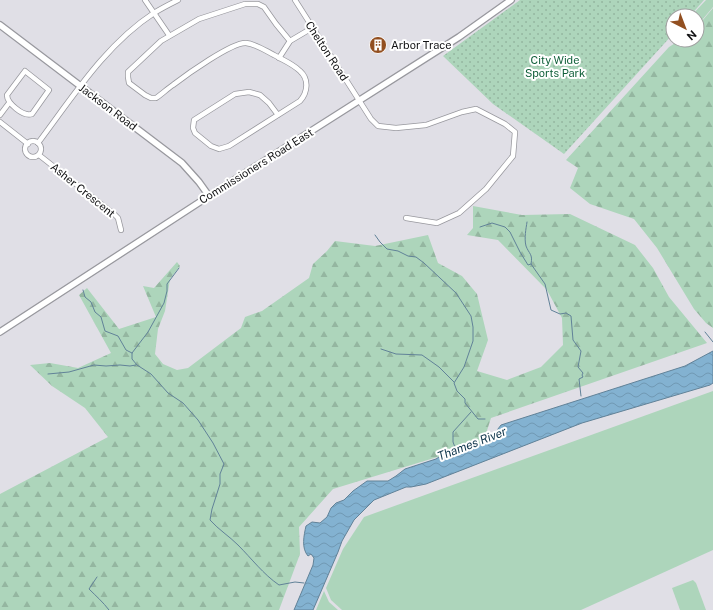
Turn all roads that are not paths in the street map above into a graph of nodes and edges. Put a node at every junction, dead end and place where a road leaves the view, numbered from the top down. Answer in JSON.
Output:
{"nodes":[{"id":1,"x":145,"y":0,"type":"edge"},
{"id":2,"x":178,"y":0,"type":"edge"},
{"id":3,"x":295,"y":0,"type":"edge"},
{"id":4,"x":511,"y":0,"type":"edge"},
{"id":5,"x":153,"y":14,"type":"junction"},
{"id":6,"x":0,"y":25,"type":"edge"},
{"id":7,"x":312,"y":28,"type":"junction"},
{"id":8,"x":169,"y":35,"type":"junction"},
{"id":9,"x":290,"y":41,"type":"junction"},
{"id":10,"x":279,"y":58,"type":"junction"},
{"id":11,"x":80,"y":87,"type":"junction"},
{"id":12,"x":359,"y":101,"type":"junction"},
{"id":13,"x":10,"y":103,"type":"junction"},
{"id":14,"x":0,"y":115,"type":"edge"},
{"id":15,"x":278,"y":115,"type":"junction"},
{"id":16,"x":0,"y":122,"type":"edge"},
{"id":17,"x":38,"y":143,"type":"junction"},
{"id":18,"x":28,"y":144,"type":"junction"},
{"id":19,"x":39,"y":154,"type":"junction"},
{"id":20,"x":209,"y":196,"type":"junction"},
{"id":21,"x":406,"y":218,"type":"dead end"},
{"id":22,"x":121,"y":230,"type":"dead end"},
{"id":23,"x":0,"y":332,"type":"edge"}],
"edges":[{"from":1,"to":5,"type":"street"},
{"from":2,"to":5,"type":"street"},
{"from":3,"to":7,"type":"street","name":"Chelton Road"},
{"from":4,"to":12,"type":"main road","name":"Commissioners Road East"},
{"from":5,"to":8,"type":"street"},
{"from":5,"to":11,"type":"street"},
{"from":6,"to":11,"type":"main road","name":"Jackson Road"},
{"from":7,"to":9,"type":"street"},
{"from":7,"to":12,"type":"street","name":"Chelton Road"},
{"from":8,"to":9,"type":"street"},
{"from":8,"to":10,"type":"street"},
{"from":9,"to":10,"type":"street"},
{"from":10,"to":15,"type":"street"},
{"from":11,"to":17,"type":"street"},
{"from":11,"to":20,"type":"main road","name":"Jackson Road"},
{"from":12,"to":20,"type":"main road","name":"Commissioners Road East"},
{"from":12,"to":21,"type":"street","name":"Chelton Road"},
{"from":13,"to":13,"type":"street"},
{"from":13,"to":14,"type":"street"},
{"from":15,"to":15,"type":"street"},
{"from":16,"to":18,"type":"street"},
{"from":17,"to":18,"type":"street"},
{"from":17,"to":19,"type":"street"},
{"from":18,"to":19,"type":"street"},
{"from":19,"to":22,"type":"street","name":"Asher Crescent"},
{"from":20,"to":23,"type":"main road","name":"Commissioners Road East"}]}
